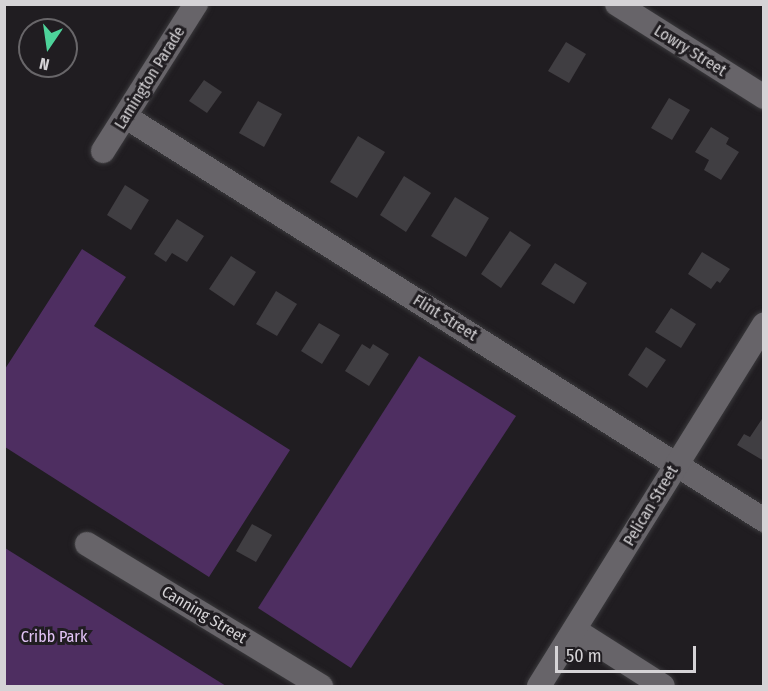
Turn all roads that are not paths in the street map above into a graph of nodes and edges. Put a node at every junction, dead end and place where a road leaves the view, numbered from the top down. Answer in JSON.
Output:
{"nodes":[{"id":1,"x":196,"y":4,"type":"edge"},
{"id":2,"x":617,"y":4,"type":"edge"},
{"id":3,"x":764,"y":97,"type":"edge"},
{"id":4,"x":126,"y":117,"type":"junction"},
{"id":5,"x":103,"y":151,"type":"dead end"},
{"id":6,"x":764,"y":324,"type":"edge"},
{"id":7,"x":676,"y":464,"type":"junction"},
{"id":8,"x":764,"y":520,"type":"edge"},
{"id":9,"x":87,"y":544,"type":"dead end"},
{"id":10,"x":576,"y":630,"type":"junction"},
{"id":11,"x":321,"y":687,"type":"edge"},
{"id":12,"x":539,"y":687,"type":"edge"},
{"id":13,"x":663,"y":687,"type":"edge"}],
"edges":[{"from":1,"to":4,"type":"street","name":"Lamington Parade"},
{"from":2,"to":3,"type":"street","name":"Lowry Street"},
{"from":4,"to":5,"type":"street","name":"Lamington Parade"},
{"from":4,"to":7,"type":"street","name":"Flint Street"},
{"from":6,"to":7,"type":"street","name":"Pelican Street"},
{"from":7,"to":8,"type":"street","name":"Flint Street"},
{"from":7,"to":10,"type":"street","name":"Pelican Street"},
{"from":9,"to":11,"type":"street","name":"Canning Street"},
{"from":10,"to":12,"type":"street","name":"Pelican Street"},
{"from":10,"to":13,"type":"street"}]}
